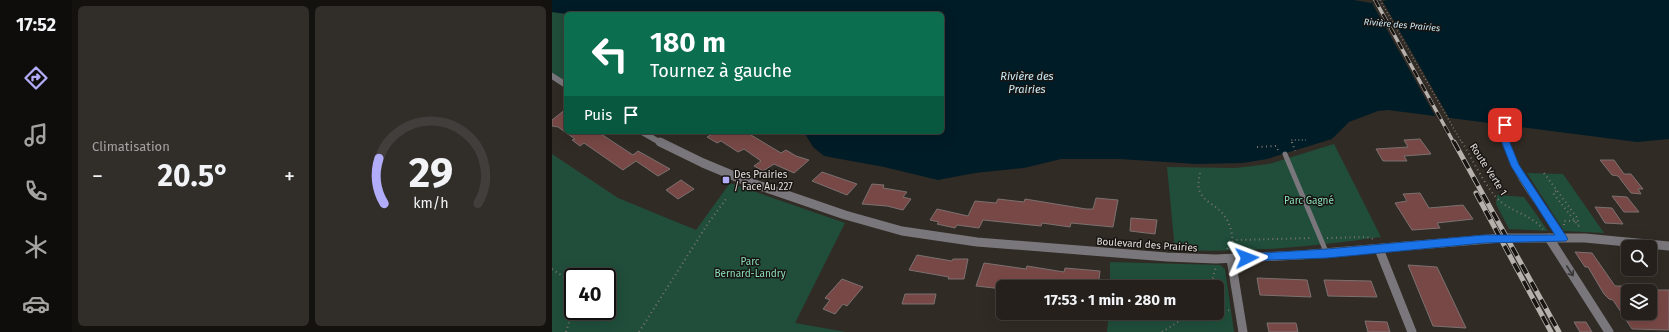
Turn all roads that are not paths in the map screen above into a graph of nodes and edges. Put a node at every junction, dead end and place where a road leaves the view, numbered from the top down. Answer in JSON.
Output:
{"nodes":[{"id":1,"x":552,"y":76,"type":"edge"},
{"id":2,"x":564,"y":84,"type":"edge"},
{"id":3,"x":1505,"y":125,"type":"dead end"},
{"id":4,"x":645,"y":134,"type":"edge"},
{"id":5,"x":1282,"y":154,"type":"road end"},
{"id":6,"x":1547,"y":235,"type":"junction"},
{"id":7,"x":1562,"y":239,"type":"junction"},
{"id":8,"x":1669,"y":246,"type":"edge"},
{"id":9,"x":1379,"y":249,"type":"junction"},
{"id":10,"x":1327,"y":254,"type":"junction"},
{"id":11,"x":1231,"y":259,"type":"junction"},
{"id":12,"x":1244,"y":332,"type":"edge"},
{"id":13,"x":1412,"y":332,"type":"edge"},
{"id":14,"x":1609,"y":332,"type":"edge"}],
"edges":[{"from":1,"to":2,"type":"street"},
{"from":3,"to":7,"type":"lane"},
{"from":4,"to":11,"type":"street","name":"Boulevard des Prairies"},
{"from":5,"to":10,"type":"lane"},
{"from":6,"to":7,"type":"street","name":"Boulevard des Prairies"},
{"from":6,"to":9,"type":"street","name":"Boulevard des Prairies"},
{"from":6,"to":14,"type":"street","one_way":true},
{"from":7,"to":8,"type":"street","name":"Boulevard des Prairies"},
{"from":9,"to":10,"type":"street","name":"Boulevard des Prairies"},
{"from":9,"to":13,"type":"street"},
{"from":10,"to":11,"type":"street","name":"Boulevard des Prairies"},
{"from":11,"to":12,"type":"street"}]}
